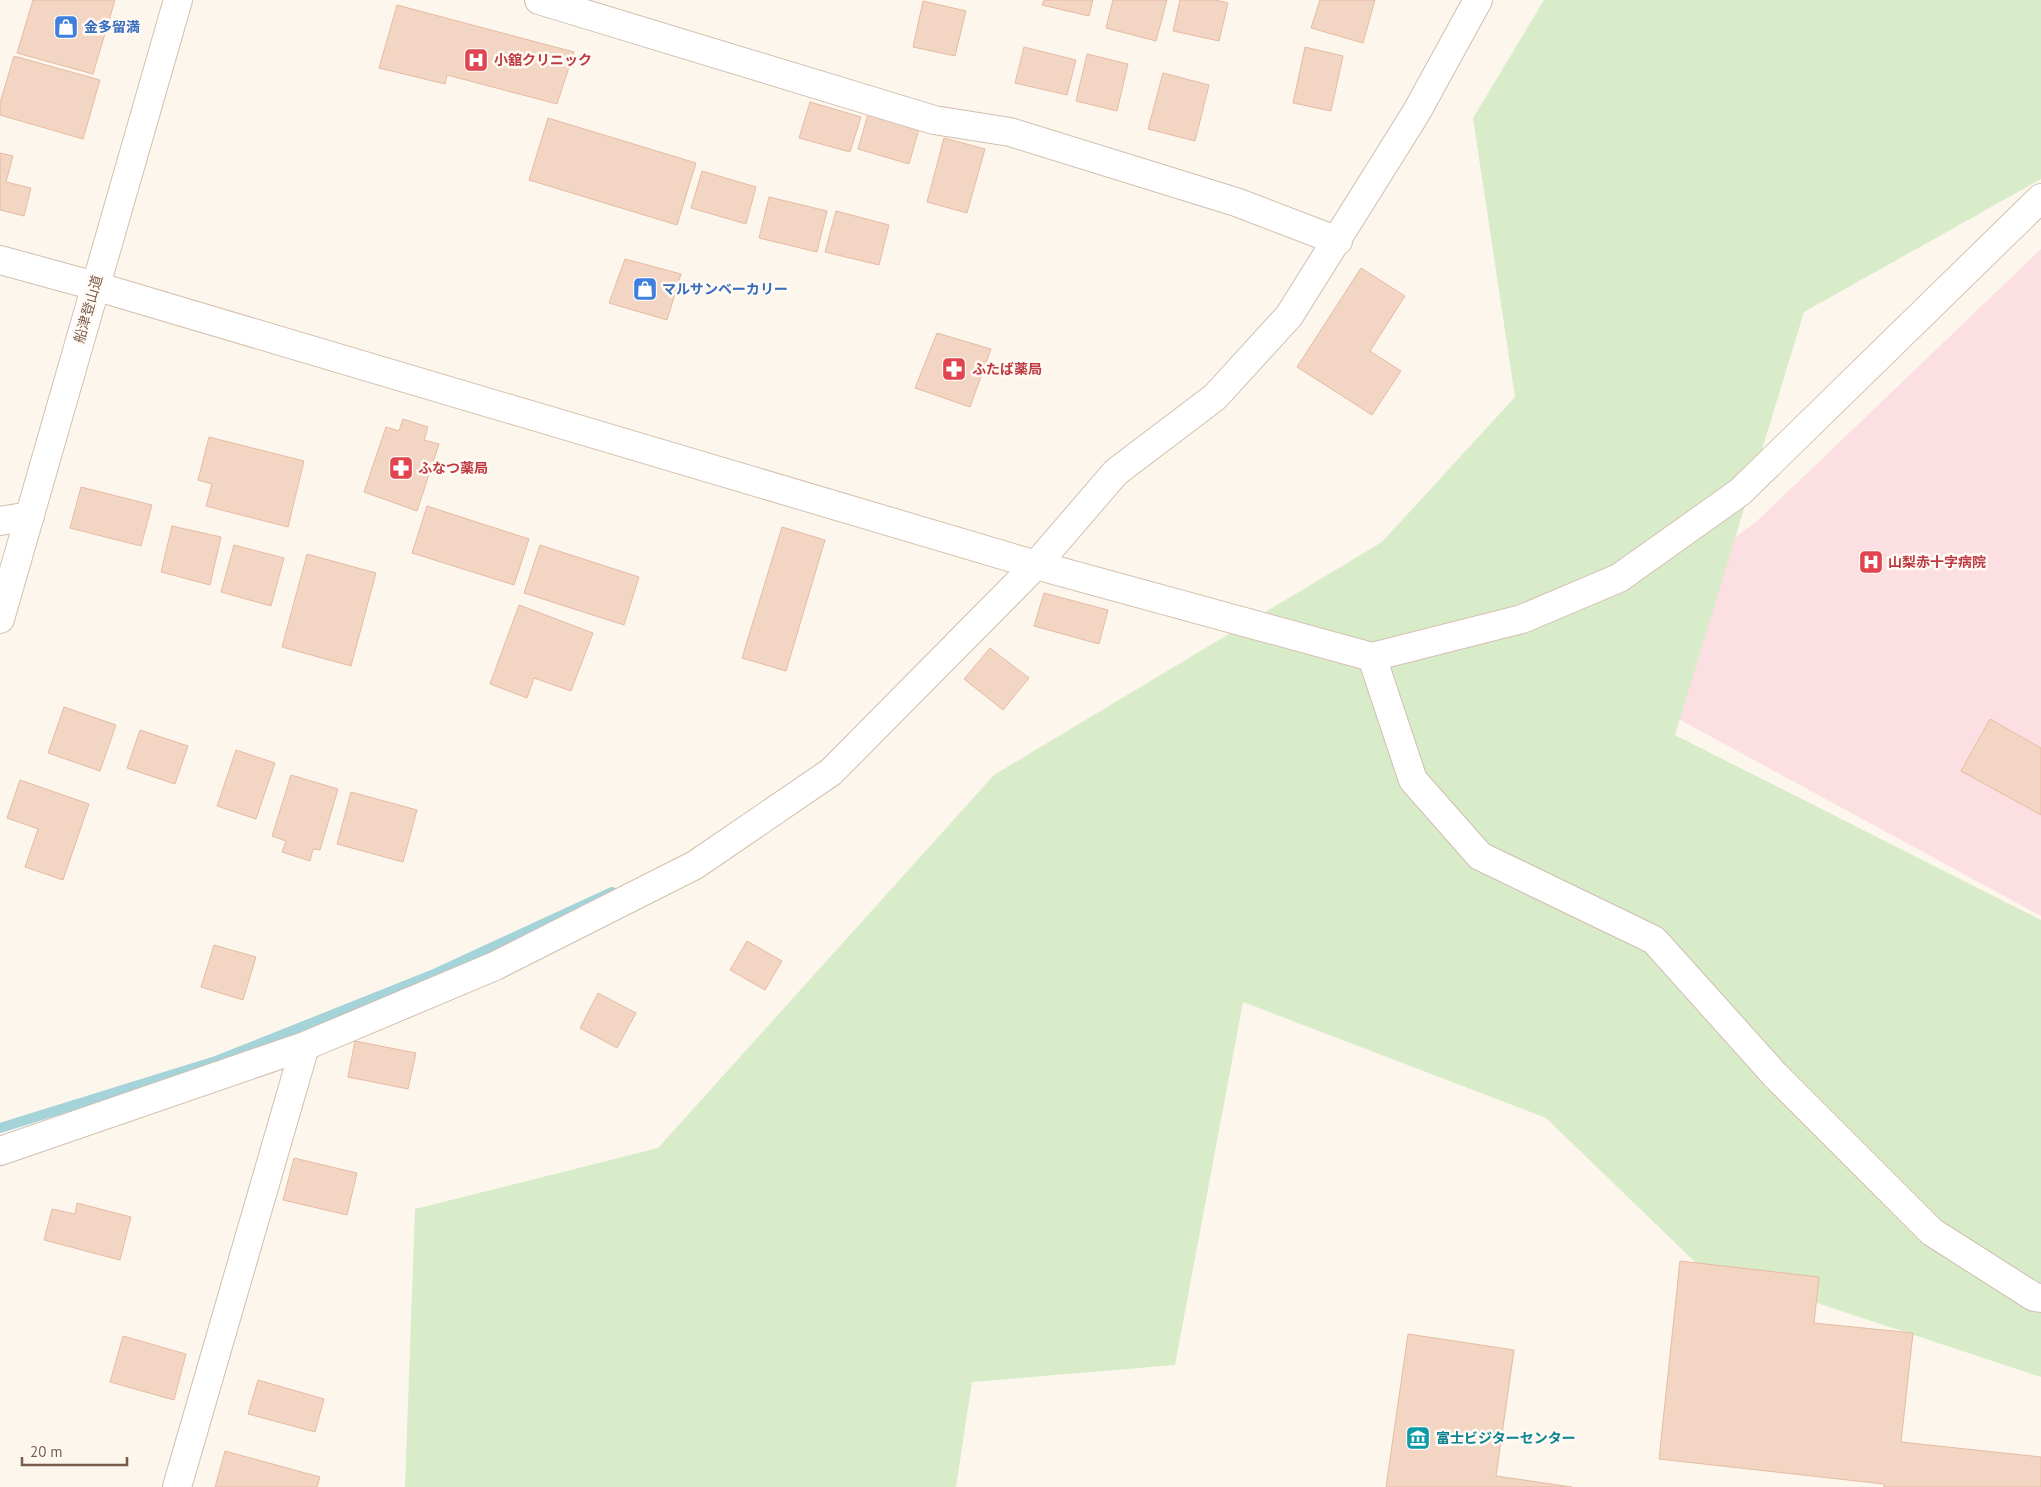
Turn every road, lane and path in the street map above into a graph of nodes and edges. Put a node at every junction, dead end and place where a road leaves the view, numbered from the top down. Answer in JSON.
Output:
{"nodes":[{"id":1,"x":178,"y":0,"type":"edge"},
{"id":2,"x":539,"y":0,"type":"edge"},
{"id":3,"x":1478,"y":0,"type":"edge"},
{"id":4,"x":2041,"y":198,"type":"edge"},
{"id":5,"x":1338,"y":241,"type":"junction"},
{"id":6,"x":0,"y":260,"type":"edge"},
{"id":7,"x":95,"y":286,"type":"junction"},
{"id":8,"x":30,"y":516,"type":"junction"},
{"id":9,"x":0,"y":521,"type":"edge"},
{"id":10,"x":1036,"y":565,"type":"junction"},
{"id":11,"x":0,"y":619,"type":"edge"},
{"id":12,"x":1372,"y":657,"type":"junction"},
{"id":13,"x":305,"y":1046,"type":"junction"},
{"id":14,"x":0,"y":1151,"type":"edge"},
{"id":15,"x":2041,"y":1298,"type":"edge"},
{"id":16,"x":177,"y":1487,"type":"edge"}],
"edges":[{"from":1,"to":7,"type":"street","name":"船津登山道"},
{"from":2,"to":5,"type":"street"},
{"from":3,"to":5,"type":"street"},
{"from":4,"to":12,"type":"street"},
{"from":5,"to":10,"type":"street"},
{"from":6,"to":7,"type":"street"},
{"from":7,"to":8,"type":"street","name":"船津登山道"},
{"from":7,"to":10,"type":"street"},
{"from":8,"to":9,"type":"street"},
{"from":8,"to":11,"type":"street","name":"船津登山道"},
{"from":10,"to":12,"type":"street"},
{"from":10,"to":13,"type":"street"},
{"from":12,"to":15,"type":"street"},
{"from":13,"to":14,"type":"street"},
{"from":13,"to":16,"type":"street"}]}
